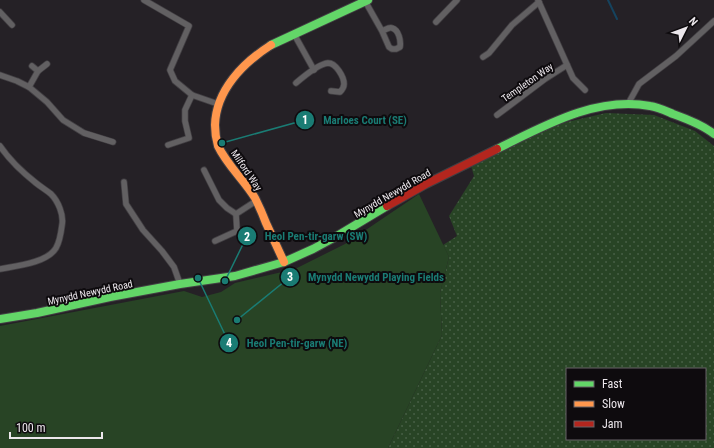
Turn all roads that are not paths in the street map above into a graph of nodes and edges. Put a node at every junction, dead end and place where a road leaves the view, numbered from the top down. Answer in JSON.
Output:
{"nodes":[{"id":1,"x":144,"y":0,"type":"edge"},
{"id":2,"x":457,"y":0,"type":"edge"},
{"id":3,"x":366,"y":1,"type":"edge"},
{"id":4,"x":538,"y":1,"type":"edge"},
{"id":5,"x":0,"y":12,"type":"edge"},
{"id":6,"x":714,"y":21,"type":"edge"},
{"id":7,"x":436,"y":22,"type":"dead end"},
{"id":8,"x":12,"y":24,"type":"dead end"},
{"id":9,"x":382,"y":31,"type":"dead end"},
{"id":10,"x":294,"y":34,"type":"junction"},
{"id":11,"x":483,"y":57,"type":"dead end"},
{"id":12,"x":47,"y":64,"type":"dead end"},
{"id":13,"x":567,"y":65,"type":"junction"},
{"id":14,"x":32,"y":66,"type":"dead end"},
{"id":15,"x":314,"y":70,"type":"junction"},
{"id":16,"x":38,"y":71,"type":"junction"},
{"id":17,"x":0,"y":75,"type":"edge"},
{"id":18,"x":296,"y":83,"type":"dead end"},
{"id":19,"x":29,"y":87,"type":"junction"},
{"id":20,"x":585,"y":90,"type":"dead end"},
{"id":21,"x":331,"y":92,"type":"dead end"},
{"id":22,"x":192,"y":95,"type":"junction"},
{"id":23,"x":218,"y":104,"type":"junction"},
{"id":24,"x":628,"y":104,"type":"junction"},
{"id":25,"x":497,"y":115,"type":"dead end"},
{"id":26,"x":714,"y":134,"type":"edge"},
{"id":27,"x":113,"y":142,"type":"dead end"},
{"id":28,"x":168,"y":145,"type":"dead end"},
{"id":29,"x":0,"y":146,"type":"edge"},
{"id":30,"x":204,"y":170,"type":"dead end"},
{"id":31,"x":124,"y":182,"type":"dead end"},
{"id":32,"x":256,"y":201,"type":"junction"},
{"id":33,"x":236,"y":214,"type":"junction"},
{"id":34,"x":215,"y":241,"type":"dead end"},
{"id":35,"x":284,"y":262,"type":"junction"},
{"id":36,"x":0,"y":269,"type":"edge"},
{"id":37,"x":180,"y":284,"type":"junction"},
{"id":38,"x":0,"y":319,"type":"edge"}],
"edges":[{"from":1,"to":22,"type":"street"},
{"from":2,"to":7,"type":"street"},
{"from":3,"to":9,"type":"street"},
{"from":3,"to":10,"type":"street","name":"Milford Way"},
{"from":4,"to":11,"type":"street"},
{"from":4,"to":13,"type":"street","name":"Templeton Way"},
{"from":5,"to":8,"type":"street"},
{"from":6,"to":24,"type":"street"},
{"from":10,"to":15,"type":"street"},
{"from":10,"to":23,"type":"street","name":"Milford Way"},
{"from":12,"to":16,"type":"street"},
{"from":13,"to":20,"type":"street","name":"Templeton Way"},
{"from":13,"to":25,"type":"street","name":"Templeton Way"},
{"from":14,"to":16,"type":"street"},
{"from":15,"to":18,"type":"street"},
{"from":15,"to":21,"type":"street"},
{"from":16,"to":19,"type":"street"},
{"from":17,"to":19,"type":"street"},
{"from":19,"to":27,"type":"street"},
{"from":22,"to":23,"type":"street"},
{"from":22,"to":28,"type":"street"},
{"from":23,"to":32,"type":"street","name":"Milford Way"},
{"from":24,"to":26,"type":"street","name":"Mynydd Newydd Road"},
{"from":24,"to":35,"type":"street","name":"Mynydd Newydd Road"},
{"from":29,"to":36,"type":"street"},
{"from":30,"to":33,"type":"street"},
{"from":31,"to":37,"type":"street"},
{"from":32,"to":33,"type":"street"},
{"from":32,"to":35,"type":"street","name":"Milford Way"},
{"from":33,"to":34,"type":"street"},
{"from":35,"to":37,"type":"street","name":"Mynydd Newydd Road"},
{"from":37,"to":38,"type":"street","name":"Mynydd Newydd Road"}]}
